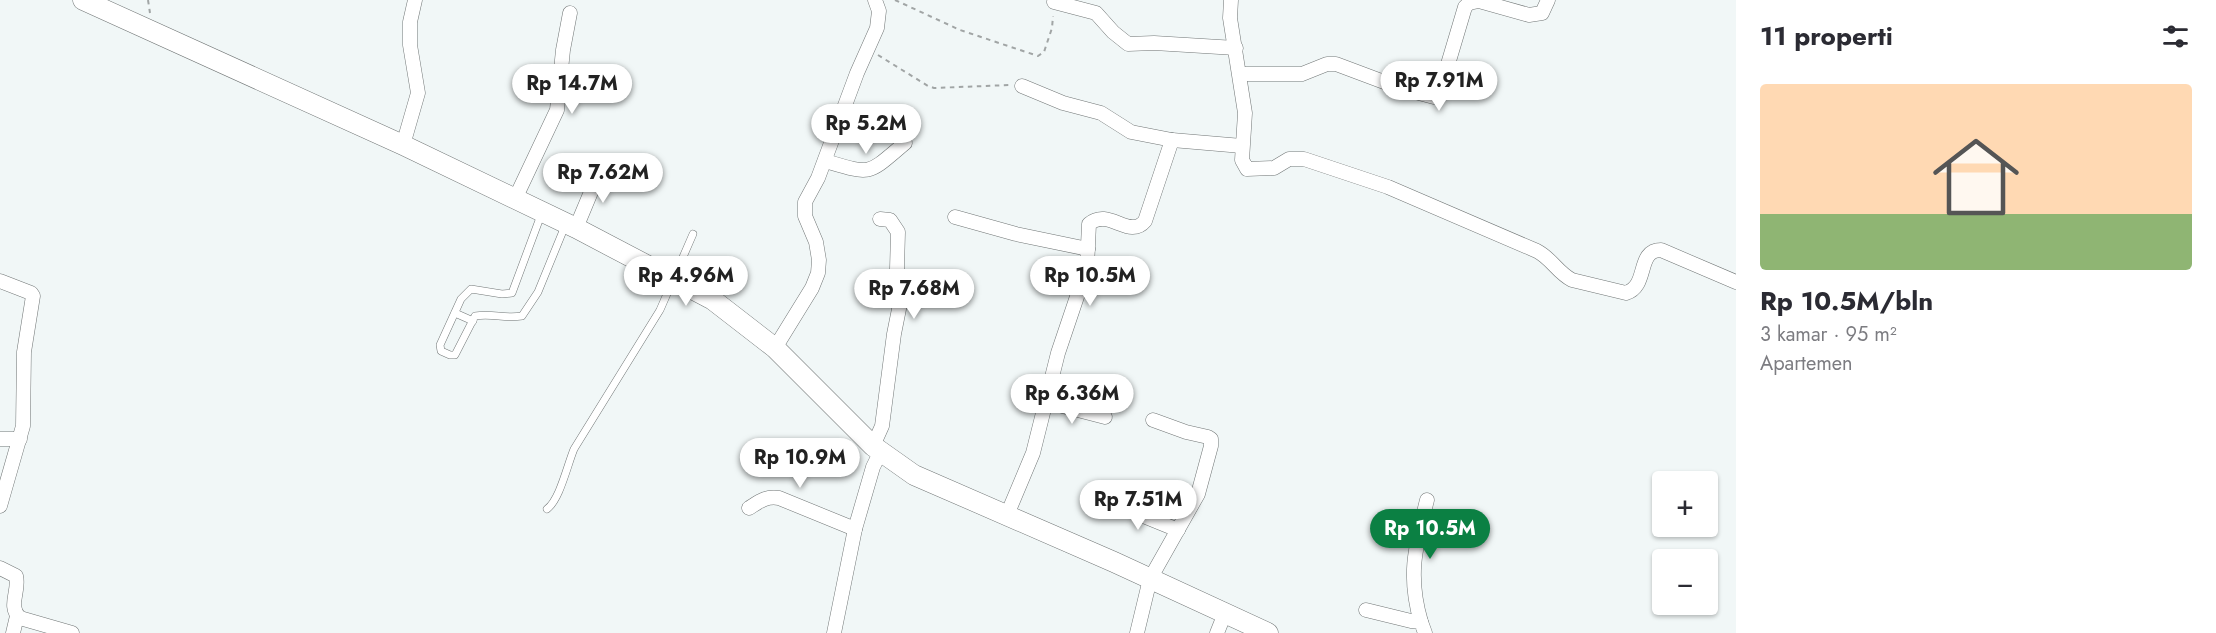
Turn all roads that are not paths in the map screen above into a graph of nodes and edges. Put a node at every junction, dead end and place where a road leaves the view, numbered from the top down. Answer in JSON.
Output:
{"nodes":[{"id":1,"x":82,"y":0,"type":"edge"},
{"id":2,"x":415,"y":0,"type":"edge"},
{"id":3,"x":875,"y":0,"type":"edge"},
{"id":4,"x":1230,"y":0,"type":"edge"},
{"id":5,"x":1548,"y":0,"type":"edge"},
{"id":6,"x":1055,"y":1,"type":"edge"},
{"id":7,"x":570,"y":13,"type":"dead end"},
{"id":8,"x":1236,"y":48,"type":"junction"},
{"id":9,"x":1240,"y":74,"type":"junction"},
{"id":10,"x":1022,"y":86,"type":"road end"},
{"id":11,"x":1172,"y":140,"type":"junction"},
{"id":12,"x":904,"y":143,"type":"dead end"},
{"id":13,"x":403,"y":145,"type":"junction"},
{"id":14,"x":1242,"y":146,"type":"junction"},
{"id":15,"x":825,"y":162,"type":"junction"},
{"id":16,"x":602,"y":168,"type":"dead end"},
{"id":17,"x":515,"y":199,"type":"junction"},
{"id":18,"x":542,"y":212,"type":"junction"},
{"id":19,"x":955,"y":217,"type":"dead end"},
{"id":20,"x":880,"y":219,"type":"dead end"},
{"id":21,"x":571,"y":226,"type":"junction"},
{"id":22,"x":693,"y":234,"type":"dead end"},
{"id":23,"x":1088,"y":249,"type":"junction"},
{"id":24,"x":673,"y":279,"type":"junction"},
{"id":25,"x":0,"y":281,"type":"edge"},
{"id":26,"x":1736,"y":282,"type":"edge"},
{"id":27,"x":455,"y":313,"type":"junction"},
{"id":28,"x":473,"y":321,"type":"junction"},
{"id":29,"x":775,"y":348,"type":"junction"},
{"id":30,"x":1047,"y":402,"type":"junction"},
{"id":31,"x":1105,"y":417,"type":"dead end"},
{"id":32,"x":1154,"y":420,"type":"dead end"},
{"id":33,"x":0,"y":439,"type":"edge"},
{"id":34,"x":20,"y":439,"type":"junction"},
{"id":35,"x":877,"y":449,"type":"junction"},
{"id":36,"x":1427,"y":500,"type":"dead end"},
{"id":37,"x":1109,"y":502,"type":"dead end"},
{"id":38,"x":0,"y":506,"type":"edge"},
{"id":39,"x":749,"y":508,"type":"dead end"},
{"id":40,"x":547,"y":510,"type":"dead end"},
{"id":41,"x":1007,"y":515,"type":"junction"},
{"id":42,"x":855,"y":529,"type":"junction"},
{"id":43,"x":1178,"y":530,"type":"junction"},
{"id":44,"x":0,"y":568,"type":"edge"},
{"id":45,"x":1150,"y":579,"type":"junction"},
{"id":46,"x":1366,"y":610,"type":"dead end"},
{"id":47,"x":1225,"y":613,"type":"junction"},
{"id":48,"x":17,"y":616,"type":"junction"},
{"id":49,"x":1423,"y":627,"type":"edge"},
{"id":50,"x":13,"y":633,"type":"edge"},
{"id":51,"x":72,"y":633,"type":"edge"},
{"id":52,"x":834,"y":633,"type":"edge"},
{"id":53,"x":1137,"y":633,"type":"edge"},
{"id":54,"x":1217,"y":633,"type":"edge"},
{"id":55,"x":1268,"y":633,"type":"edge"}],
"edges":[{"from":1,"to":13,"type":"street"},
{"from":2,"to":13,"type":"street"},
{"from":3,"to":15,"type":"street"},
{"from":4,"to":8,"type":"street"},
{"from":5,"to":9,"type":"street"},
{"from":6,"to":8,"type":"street"},
{"from":7,"to":17,"type":"street"},
{"from":8,"to":9,"type":"street"},
{"from":9,"to":14,"type":"street"},
{"from":10,"to":11,"type":"street"},
{"from":11,"to":14,"type":"street"},
{"from":11,"to":23,"type":"street"},
{"from":12,"to":15,"type":"street"},
{"from":13,"to":17,"type":"street"},
{"from":14,"to":26,"type":"street"},
{"from":15,"to":29,"type":"street"},
{"from":16,"to":21,"type":"street"},
{"from":17,"to":18,"type":"street"},
{"from":18,"to":21,"type":"street"},
{"from":18,"to":27,"type":"lane"},
{"from":19,"to":23,"type":"street"},
{"from":20,"to":35,"type":"street"},
{"from":21,"to":24,"type":"street"},
{"from":21,"to":28,"type":"lane"},
{"from":22,"to":24,"type":"lane"},
{"from":23,"to":30,"type":"street"},
{"from":24,"to":29,"type":"street"},
{"from":24,"to":40,"type":"lane"},
{"from":25,"to":34,"type":"street"},
{"from":27,"to":28,"type":"lane"},
{"from":27,"to":28,"type":"lane"},
{"from":29,"to":35,"type":"street"},
{"from":30,"to":31,"type":"street"},
{"from":30,"to":41,"type":"street"},
{"from":32,"to":43,"type":"street"},
{"from":33,"to":34,"type":"street"},
{"from":34,"to":38,"type":"street"},
{"from":35,"to":41,"type":"street"},
{"from":35,"to":42,"type":"street"},
{"from":36,"to":49,"type":"street"},
{"from":37,"to":43,"type":"street"},
{"from":39,"to":42,"type":"street"},
{"from":41,"to":45,"type":"street"},
{"from":42,"to":52,"type":"street"},
{"from":43,"to":45,"type":"street"},
{"from":44,"to":48,"type":"street"},
{"from":45,"to":47,"type":"street"},
{"from":45,"to":53,"type":"street"},
{"from":46,"to":49,"type":"street"},
{"from":47,"to":54,"type":"street"},
{"from":47,"to":55,"type":"street"},
{"from":48,"to":50,"type":"street"},
{"from":48,"to":51,"type":"street"}]}
